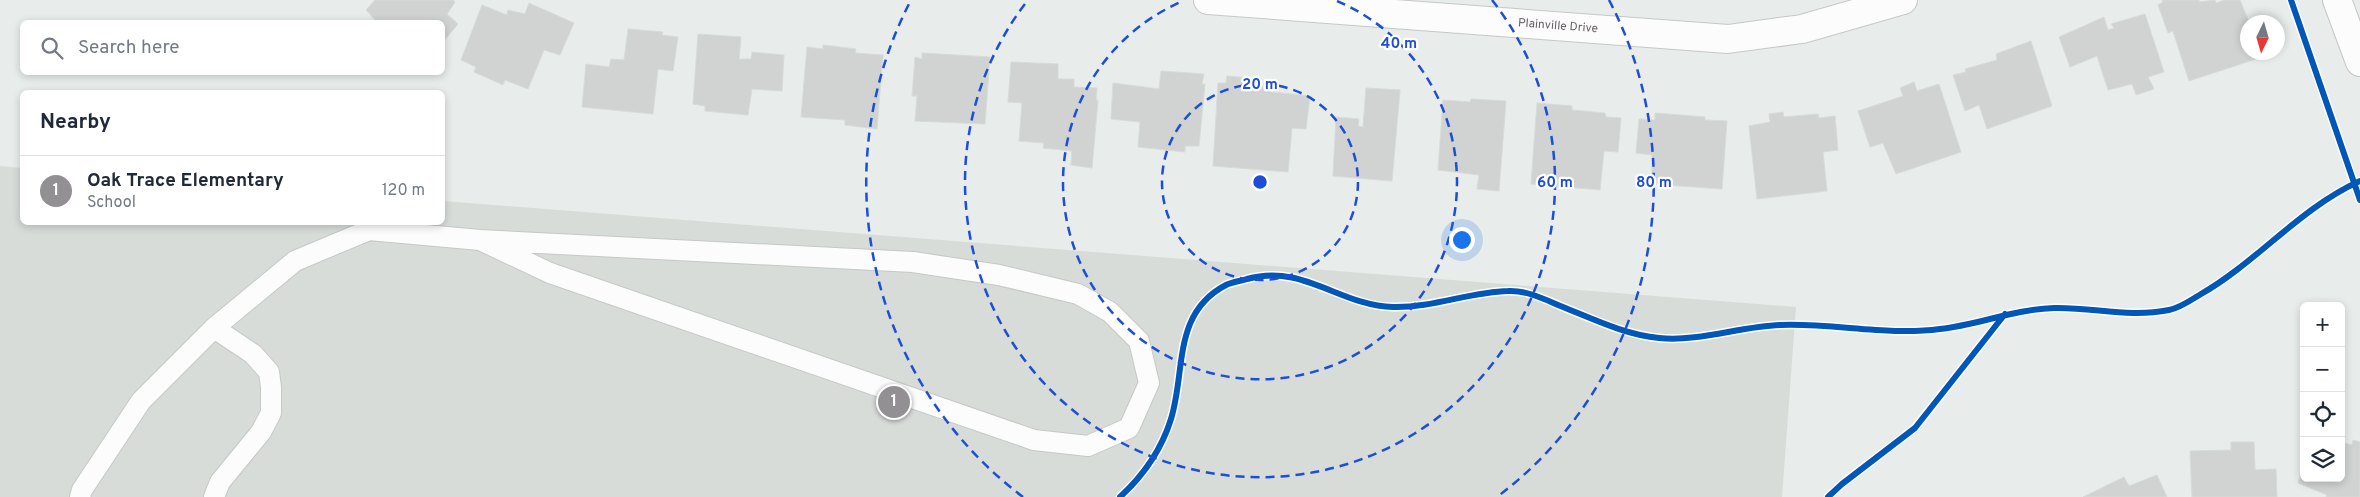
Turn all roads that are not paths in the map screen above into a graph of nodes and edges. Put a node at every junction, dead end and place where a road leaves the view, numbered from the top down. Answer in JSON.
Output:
{"nodes":[{"id":1,"x":1208,"y":0,"type":"edge"},
{"id":2,"x":1903,"y":0,"type":"edge"},
{"id":3,"x":2337,"y":0,"type":"edge"},
{"id":4,"x":2360,"y":62,"type":"edge"},
{"id":5,"x":480,"y":240,"type":"junction"},
{"id":6,"x":214,"y":328,"type":"junction"},
{"id":7,"x":80,"y":497,"type":"edge"},
{"id":8,"x":214,"y":497,"type":"edge"}],
"edges":[{"from":1,"to":2,"type":"street","name":"Plainville Drive"},
{"from":3,"to":4,"type":"street"},
{"from":5,"to":5,"type":"lane"},
{"from":5,"to":6,"type":"lane"},
{"from":6,"to":7,"type":"lane"},
{"from":6,"to":8,"type":"lane"}]}
